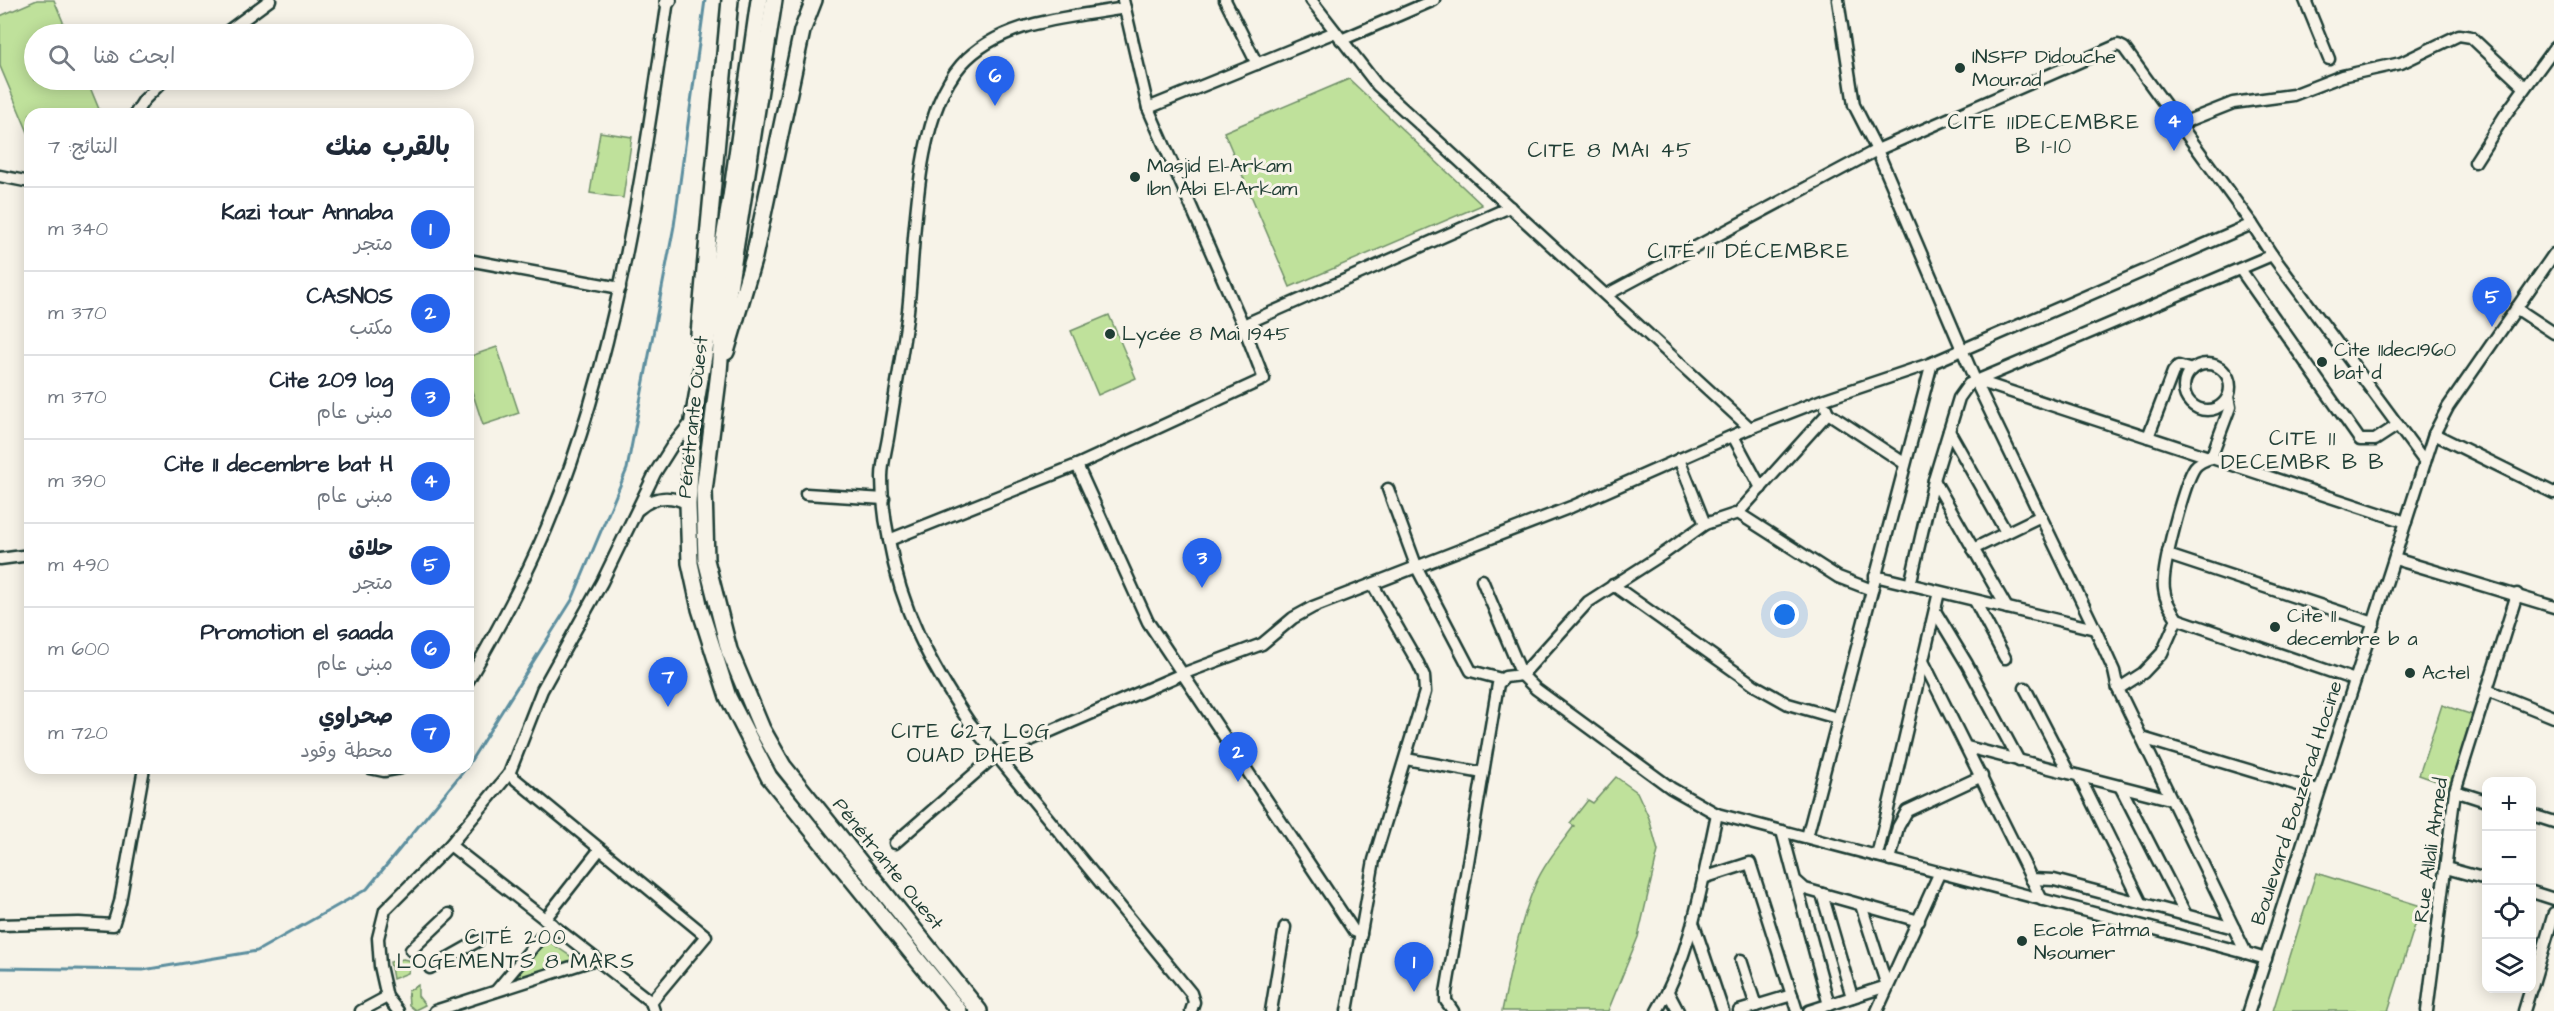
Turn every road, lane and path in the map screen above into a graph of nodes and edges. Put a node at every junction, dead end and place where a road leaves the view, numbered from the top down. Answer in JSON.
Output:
{"nodes":[{"id":1,"x":270,"y":0,"type":"edge"},
{"id":2,"x":730,"y":0,"type":"edge"},
{"id":3,"x":759,"y":0,"type":"edge"},
{"id":4,"x":774,"y":0,"type":"edge"},
{"id":5,"x":814,"y":0,"type":"edge"},
{"id":6,"x":1225,"y":0,"type":"edge"},
{"id":7,"x":1311,"y":0,"type":"edge"},
{"id":8,"x":1434,"y":0,"type":"edge"},
{"id":9,"x":1838,"y":0,"type":"edge"},
{"id":10,"x":2306,"y":0,"type":"edge"},
{"id":11,"x":668,"y":1,"type":"edge"},
{"id":12,"x":1124,"y":4,"type":"edge"},
{"id":13,"x":238,"y":24,"type":"edge"},
{"id":14,"x":1338,"y":37,"type":"junction"},
{"id":15,"x":2554,"y":48,"type":"edge"},
{"id":16,"x":2329,"y":59,"type":"dead end"},
{"id":17,"x":1257,"y":64,"type":"junction"},
{"id":18,"x":2524,"y":87,"type":"junction"},
{"id":19,"x":154,"y":90,"type":"edge"},
{"id":20,"x":139,"y":108,"type":"edge"},
{"id":21,"x":1148,"y":108,"type":"junction"},
{"id":22,"x":2180,"y":124,"type":"junction"},
{"id":23,"x":1877,"y":150,"type":"junction"},
{"id":24,"x":2475,"y":162,"type":"dead end"},
{"id":25,"x":0,"y":176,"type":"edge"},
{"id":26,"x":24,"y":181,"type":"edge"},
{"id":27,"x":1510,"y":207,"type":"junction"},
{"id":28,"x":2252,"y":224,"type":"junction"},
{"id":29,"x":2554,"y":254,"type":"edge"},
{"id":30,"x":2272,"y":255,"type":"junction"},
{"id":31,"x":474,"y":261,"type":"edge"},
{"id":32,"x":2240,"y":269,"type":"junction"},
{"id":33,"x":620,"y":288,"type":"junction"},
{"id":34,"x":1606,"y":295,"type":"junction"},
{"id":35,"x":2517,"y":308,"type":"junction"},
{"id":36,"x":1243,"y":325,"type":"junction"},
{"id":37,"x":2554,"y":333,"type":"edge"},
{"id":38,"x":1961,"y":350,"type":"junction"},
{"id":39,"x":1932,"y":363,"type":"junction"},
{"id":40,"x":2192,"y":370,"type":"junction"},
{"id":41,"x":701,"y":371,"type":"junction"},
{"id":42,"x":719,"y":372,"type":"junction"},
{"id":43,"x":1975,"y":380,"type":"junction"},
{"id":44,"x":2228,"y":397,"type":"junction"},
{"id":45,"x":1822,"y":400,"type":"junction"},
{"id":46,"x":1828,"y":413,"type":"junction"},
{"id":47,"x":693,"y":420,"type":"junction"},
{"id":48,"x":2398,"y":425,"type":"junction"},
{"id":49,"x":1750,"y":428,"type":"junction"},
{"id":50,"x":1949,"y":431,"type":"junction"},
{"id":51,"x":2434,"y":434,"type":"junction"},
{"id":52,"x":1733,"y":436,"type":"junction"},
{"id":53,"x":2148,"y":437,"type":"junction"},
{"id":54,"x":2211,"y":458,"type":"junction"},
{"id":55,"x":1679,"y":459,"type":"junction"},
{"id":56,"x":2425,"y":462,"type":"junction"},
{"id":57,"x":1904,"y":463,"type":"junction"},
{"id":58,"x":1077,"y":465,"type":"junction"},
{"id":59,"x":2554,"y":479,"type":"edge"},
{"id":60,"x":1934,"y":480,"type":"junction"},
{"id":61,"x":1761,"y":488,"type":"junction"},
{"id":62,"x":1388,"y":489,"type":"dead end"},
{"id":63,"x":2552,"y":492,"type":"edge"},
{"id":64,"x":806,"y":494,"type":"dead end"},
{"id":65,"x":884,"y":499,"type":"junction"},
{"id":66,"x":688,"y":504,"type":"junction"},
{"id":67,"x":1738,"y":513,"type":"junction"},
{"id":68,"x":635,"y":514,"type":"junction"},
{"id":69,"x":2041,"y":516,"type":"junction"},
{"id":70,"x":2406,"y":522,"type":"junction"},
{"id":71,"x":1705,"y":524,"type":"junction"},
{"id":72,"x":2006,"y":532,"type":"junction"},
{"id":73,"x":888,"y":540,"type":"junction"},
{"id":74,"x":1972,"y":549,"type":"junction"},
{"id":75,"x":2168,"y":552,"type":"junction"},
{"id":76,"x":24,"y":556,"type":"edge"},
{"id":77,"x":0,"y":559,"type":"edge"},
{"id":78,"x":2395,"y":559,"type":"junction"},
{"id":79,"x":1418,"y":568,"type":"junction"},
{"id":80,"x":1875,"y":576,"type":"junction"},
{"id":81,"x":1482,"y":580,"type":"dead end"},
{"id":82,"x":1373,"y":585,"type":"junction"},
{"id":83,"x":1613,"y":585,"type":"junction"},
{"id":84,"x":1911,"y":585,"type":"junction"},
{"id":85,"x":1872,"y":590,"type":"junction"},
{"id":86,"x":1939,"y":592,"type":"junction"},
{"id":87,"x":2517,"y":594,"type":"junction"},
{"id":88,"x":1975,"y":600,"type":"junction"},
{"id":89,"x":2554,"y":607,"type":"edge"},
{"id":90,"x":2007,"y":608,"type":"junction"},
{"id":91,"x":1935,"y":611,"type":"junction"},
{"id":92,"x":2177,"y":619,"type":"junction"},
{"id":93,"x":2374,"y":623,"type":"junction"},
{"id":94,"x":2095,"y":629,"type":"junction"},
{"id":95,"x":2006,"y":658,"type":"dead end"},
{"id":96,"x":1923,"y":661,"type":"junction"},
{"id":97,"x":474,"y":670,"type":"edge"},
{"id":98,"x":1182,"y":674,"type":"junction"},
{"id":99,"x":1522,"y":675,"type":"junction"},
{"id":100,"x":1501,"y":680,"type":"junction"},
{"id":101,"x":2355,"y":680,"type":"junction"},
{"id":102,"x":2025,"y":688,"type":"dead end"},
{"id":103,"x":2118,"y":689,"type":"junction"},
{"id":104,"x":2487,"y":690,"type":"junction"},
{"id":105,"x":2554,"y":717,"type":"edge"},
{"id":106,"x":1838,"y":718,"type":"junction"},
{"id":107,"x":2142,"y":738,"type":"junction"},
{"id":108,"x":1967,"y":747,"type":"junction"},
{"id":109,"x":996,"y":755,"type":"junction"},
{"id":110,"x":1406,"y":759,"type":"junction"},
{"id":111,"x":2019,"y":760,"type":"junction"},
{"id":112,"x":1483,"y":773,"type":"junction"},
{"id":113,"x":143,"y":774,"type":"edge"},
{"id":114,"x":509,"y":774,"type":"junction"},
{"id":115,"x":2074,"y":775,"type":"junction"},
{"id":116,"x":1982,"y":776,"type":"junction"},
{"id":117,"x":2121,"y":786,"type":"junction"},
{"id":118,"x":2318,"y":791,"type":"junction"},
{"id":119,"x":2455,"y":791,"type":"junction"},
{"id":120,"x":2170,"y":799,"type":"junction"},
{"id":121,"x":2482,"y":799,"type":"edge"},
{"id":122,"x":1717,"y":814,"type":"junction"},
{"id":123,"x":2536,"y":816,"type":"edge"},
{"id":124,"x":2554,"y":822,"type":"edge"},
{"id":125,"x":1782,"y":831,"type":"junction"},
{"id":126,"x":1807,"y":837,"type":"junction"},
{"id":127,"x":895,"y":843,"type":"dead end"},
{"id":128,"x":450,"y":845,"type":"junction"},
{"id":129,"x":600,"y":849,"type":"junction"},
{"id":130,"x":1877,"y":856,"type":"junction"},
{"id":131,"x":1890,"y":860,"type":"junction"},
{"id":132,"x":2446,"y":868,"type":"junction"},
{"id":133,"x":1939,"y":874,"type":"junction"},
{"id":134,"x":1703,"y":878,"type":"junction"},
{"id":135,"x":2482,"y":878,"type":"edge"},
{"id":136,"x":2031,"y":879,"type":"junction"},
{"id":137,"x":1795,"y":880,"type":"junction"},
{"id":138,"x":2536,"y":893,"type":"edge"},
{"id":139,"x":1822,"y":894,"type":"junction"},
{"id":140,"x":2554,"y":898,"type":"edge"},
{"id":141,"x":2042,"y":900,"type":"junction"},
{"id":142,"x":2141,"y":902,"type":"junction"},
{"id":143,"x":1861,"y":905,"type":"junction"},
{"id":144,"x":2554,"y":913,"type":"edge"},
{"id":145,"x":448,"y":914,"type":"dead end"},
{"id":146,"x":2186,"y":915,"type":"junction"},
{"id":147,"x":1918,"y":921,"type":"junction"},
{"id":148,"x":548,"y":922,"type":"junction"},
{"id":149,"x":0,"y":925,"type":"edge"},
{"id":150,"x":1694,"y":925,"type":"junction"},
{"id":151,"x":1285,"y":927,"type":"dead end"},
{"id":152,"x":2234,"y":928,"type":"junction"},
{"id":153,"x":1361,"y":934,"type":"junction"},
{"id":154,"x":478,"y":941,"type":"dead end"},
{"id":155,"x":411,"y":950,"type":"dead end"},
{"id":156,"x":2246,"y":953,"type":"junction"},
{"id":157,"x":596,"y":959,"type":"junction"},
{"id":158,"x":2266,"y":959,"type":"junction"},
{"id":159,"x":1741,"y":960,"type":"dead end"},
{"id":160,"x":430,"y":968,"type":"dead end"},
{"id":161,"x":2536,"y":972,"type":"edge"},
{"id":162,"x":1887,"y":986,"type":"junction"},
{"id":163,"x":963,"y":991,"type":"junction"},
{"id":164,"x":496,"y":992,"type":"junction"},
{"id":165,"x":1668,"y":992,"type":"junction"},
{"id":166,"x":2529,"y":993,"type":"edge"},
{"id":167,"x":1792,"y":995,"type":"junction"},
{"id":168,"x":1852,"y":997,"type":"junction"},
{"id":169,"x":387,"y":998,"type":"junction"},
{"id":170,"x":1829,"y":1005,"type":"junction"},
{"id":171,"x":1756,"y":1006,"type":"junction"},
{"id":172,"x":652,"y":1007,"type":"edge"},
{"id":173,"x":957,"y":1009,"type":"edge"},
{"id":174,"x":361,"y":1011,"type":"edge"},
{"id":175,"x":398,"y":1011,"type":"edge"},
{"id":176,"x":435,"y":1011,"type":"edge"},
{"id":177,"x":979,"y":1011,"type":"edge"},
{"id":178,"x":988,"y":1011,"type":"edge"},
{"id":179,"x":1191,"y":1011,"type":"edge"},
{"id":180,"x":1271,"y":1011,"type":"edge"},
{"id":181,"x":1347,"y":1011,"type":"edge"},
{"id":182,"x":1453,"y":1011,"type":"edge"},
{"id":183,"x":1657,"y":1011,"type":"edge"},
{"id":184,"x":1678,"y":1011,"type":"edge"},
{"id":185,"x":1723,"y":1011,"type":"edge"},
{"id":186,"x":1739,"y":1011,"type":"edge"},
{"id":187,"x":1797,"y":1011,"type":"edge"},
{"id":188,"x":1809,"y":1011,"type":"edge"},
{"id":189,"x":1877,"y":1011,"type":"edge"},
{"id":190,"x":2249,"y":1011,"type":"edge"},
{"id":191,"x":2427,"y":1011,"type":"edge"},
{"id":192,"x":2524,"y":1011,"type":"edge"}],
"edges":[{"from":1,"to":13,"type":"street"},
{"from":2,"to":41,"type":"highway"},
{"from":3,"to":41,"type":"highway","name":"Pénétrante Ouest"},
{"from":4,"to":42,"type":"highway","name":"Pénétrante Ouest"},
{"from":5,"to":42,"type":"highway"},
{"from":6,"to":17,"type":"street"},
{"from":7,"to":14,"type":"street"},
{"from":8,"to":14,"type":"street"},
{"from":9,"to":23,"type":"street"},
{"from":10,"to":16,"type":"street"},
{"from":11,"to":33,"type":"street"},
{"from":12,"to":21,"type":"street"},
{"from":12,"to":65,"type":"street"},
{"from":14,"to":17,"type":"street"},
{"from":14,"to":27,"type":"street"},
{"from":15,"to":18,"type":"street"},
{"from":17,"to":21,"type":"street"},
{"from":18,"to":22,"type":"street"},
{"from":18,"to":24,"type":"street"},
{"from":19,"to":20,"type":"street"},
{"from":21,"to":36,"type":"street"},
{"from":22,"to":23,"type":"street"},
{"from":22,"to":28,"type":"street"},
{"from":23,"to":34,"type":"street"},
{"from":23,"to":38,"type":"street"},
{"from":25,"to":26,"type":"street"},
{"from":27,"to":34,"type":"street"},
{"from":27,"to":36,"type":"street"},
{"from":28,"to":30,"type":"street"},
{"from":28,"to":38,"type":"street"},
{"from":29,"to":35,"type":"street","name":"Boulevard Bouzerad Hocine"},
{"from":30,"to":32,"type":"street"},
{"from":30,"to":48,"type":"street"},
{"from":31,"to":33,"type":"street"},
{"from":32,"to":43,"type":"street"},
{"from":32,"to":48,"type":"street"},
{"from":33,"to":97,"type":"street"},
{"from":34,"to":49,"type":"street"},
{"from":35,"to":37,"type":"street"},
{"from":35,"to":51,"type":"street","name":"Boulevard Bouzerad Hocine"},
{"from":36,"to":58,"type":"street"},
{"from":38,"to":39,"type":"street"},
{"from":38,"to":43,"type":"street"},
{"from":39,"to":45,"type":"street"},
{"from":39,"to":57,"type":"street"},
{"from":40,"to":44,"type":"street"},
{"from":40,"to":44,"type":"street"},
{"from":40,"to":53,"type":"street"},
{"from":41,"to":47,"type":"highway","name":"Pénétrante Ouest"},
{"from":42,"to":163,"type":"highway","name":"Pénétrante Ouest"},
{"from":43,"to":50,"type":"street"},
{"from":43,"to":53,"type":"street"},
{"from":43,"to":69,"type":"street"},
{"from":44,"to":54,"type":"street"},
{"from":45,"to":46,"type":"street"},
{"from":45,"to":49,"type":"street"},
{"from":46,"to":57,"type":"street"},
{"from":46,"to":61,"type":"street"},
{"from":47,"to":66,"type":"highway","name":"Pénétrante Ouest"},
{"from":47,"to":68,"type":"street"},
{"from":48,"to":56,"type":"street"},
{"from":49,"to":52,"type":"street"},
{"from":50,"to":60,"type":"street"},
{"from":50,"to":72,"type":"street"},
{"from":51,"to":56,"type":"street","name":"Boulevard Bouzerad Hocine"},
{"from":51,"to":63,"type":"street"},
{"from":52,"to":55,"type":"street"},
{"from":52,"to":61,"type":"street"},
{"from":53,"to":54,"type":"street"},
{"from":54,"to":70,"type":"street"},
{"from":54,"to":75,"type":"street"},
{"from":55,"to":71,"type":"street"},
{"from":55,"to":79,"type":"street"},
{"from":56,"to":70,"type":"street","name":"Boulevard Bouzerad Hocine"},
{"from":57,"to":80,"type":"street"},
{"from":58,"to":73,"type":"street"},
{"from":58,"to":98,"type":"street"},
{"from":59,"to":63,"type":"street"},
{"from":60,"to":74,"type":"street"},
{"from":60,"to":84,"type":"street"},
{"from":61,"to":67,"type":"street"},
{"from":62,"to":79,"type":"street"},
{"from":64,"to":65,"type":"street"},
{"from":65,"to":73,"type":"street"},
{"from":66,"to":68,"type":"street"},
{"from":66,"to":173,"type":"highway","name":"Pénétrante Ouest"},
{"from":67,"to":71,"type":"street"},
{"from":67,"to":85,"type":"street"},
{"from":68,"to":114,"type":"street"},
{"from":69,"to":72,"type":"street"},
{"from":69,"to":94,"type":"street"},
{"from":70,"to":78,"type":"street","name":"Boulevard Bouzerad Hocine"},
{"from":71,"to":83,"type":"street"},
{"from":72,"to":74,"type":"street"},
{"from":73,"to":109,"type":"street"},
{"from":74,"to":90,"type":"street"},
{"from":75,"to":92,"type":"street"},
{"from":75,"to":93,"type":"street"},
{"from":76,"to":77,"type":"street"},
{"from":78,"to":87,"type":"street"},
{"from":78,"to":93,"type":"street","name":"Boulevard Bouzerad Hocine"},
{"from":79,"to":82,"type":"street"},
{"from":79,"to":100,"type":"street"},
{"from":80,"to":84,"type":"street"},
{"from":80,"to":85,"type":"street"},
{"from":81,"to":99,"type":"street"},
{"from":82,"to":98,"type":"street"},
{"from":82,"to":110,"type":"street"},
{"from":83,"to":99,"type":"street"},
{"from":83,"to":106,"type":"street"},
{"from":84,"to":86,"type":"street"},
{"from":85,"to":106,"type":"street"},
{"from":86,"to":88,"type":"street"},
{"from":86,"to":91,"type":"street"},
{"from":87,"to":89,"type":"street"},
{"from":87,"to":104,"type":"street","name":"Rue Allali Ahmed"},
{"from":88,"to":90,"type":"street"},
{"from":88,"to":95,"type":"street"},
{"from":90,"to":94,"type":"street"},
{"from":91,"to":96,"type":"street"},
{"from":91,"to":111,"type":"street"},
{"from":92,"to":101,"type":"street"},
{"from":92,"to":103,"type":"street"},
{"from":93,"to":101,"type":"street","name":"Boulevard Bouzerad Hocine"},
{"from":94,"to":103,"type":"street"},
{"from":96,"to":108,"type":"street"},
{"from":96,"to":130,"type":"street"},
{"from":98,"to":109,"type":"street"},
{"from":98,"to":153,"type":"street"},
{"from":99,"to":100,"type":"street"},
{"from":99,"to":122,"type":"street"},
{"from":100,"to":112,"type":"street"},
{"from":101,"to":118,"type":"street","name":"Boulevard Bouzerad Hocine"},
{"from":102,"to":115,"type":"street"},
{"from":103,"to":107,"type":"street"},
{"from":104,"to":105,"type":"street"},
{"from":104,"to":119,"type":"street","name":"Rue Allali Ahmed"},
{"from":106,"to":126,"type":"street"},
{"from":107,"to":118,"type":"street"},
{"from":107,"to":120,"type":"street"},
{"from":108,"to":111,"type":"street"},
{"from":108,"to":116,"type":"street"},
{"from":109,"to":127,"type":"street"},
{"from":109,"to":179,"type":"street"},
{"from":110,"to":112,"type":"street"},
{"from":110,"to":153,"type":"street"},
{"from":111,"to":115,"type":"street"},
{"from":112,"to":182,"type":"street"},
{"from":113,"to":149,"type":"street"},
{"from":114,"to":128,"type":"street"},
{"from":114,"to":129,"type":"street"},
{"from":115,"to":117,"type":"street"},
{"from":115,"to":142,"type":"street"},
{"from":116,"to":131,"type":"street"},
{"from":116,"to":136,"type":"street"},
{"from":117,"to":120,"type":"street"},
{"from":117,"to":146,"type":"street"},
{"from":118,"to":158,"type":"street","name":"Boulevard Bouzerad Hocine"},
{"from":119,"to":121,"type":"street"},
{"from":119,"to":132,"type":"street","name":"Rue Allali Ahmed"},
{"from":120,"to":152,"type":"street"},
{"from":122,"to":125,"type":"street"},
{"from":122,"to":134,"type":"street"},
{"from":123,"to":124,"type":"street"},
{"from":125,"to":126,"type":"street"},
{"from":125,"to":137,"type":"street"},
{"from":126,"to":130,"type":"street"},
{"from":128,"to":148,"type":"street"},
{"from":128,"to":169,"type":"street"},
{"from":129,"to":148,"type":"street"},
{"from":129,"to":172,"type":"street"},
{"from":130,"to":131,"type":"street"},
{"from":131,"to":133,"type":"street"},
{"from":132,"to":135,"type":"street"},
{"from":132,"to":191,"type":"street","name":"Rue Allali Ahmed"},
{"from":133,"to":141,"type":"street"},
{"from":133,"to":147,"type":"street"},
{"from":134,"to":150,"type":"street"},
{"from":134,"to":167,"type":"street"},
{"from":136,"to":141,"type":"street"},
{"from":136,"to":142,"type":"street"},
{"from":137,"to":139,"type":"street"},
{"from":137,"to":170,"type":"street"},
{"from":138,"to":140,"type":"street"},
{"from":139,"to":143,"type":"street"},
{"from":139,"to":168,"type":"street"},
{"from":141,"to":156,"type":"street"},
{"from":142,"to":146,"type":"street"},
{"from":143,"to":147,"type":"street"},
{"from":143,"to":162,"type":"street"},
{"from":144,"to":161,"type":"street"},
{"from":145,"to":155,"type":"street"},
{"from":146,"to":152,"type":"street"},
{"from":147,"to":162,"type":"street"},
{"from":148,"to":157,"type":"street"},
{"from":148,"to":164,"type":"street"},
{"from":150,"to":165,"type":"street"},
{"from":150,"to":185,"type":"street"},
{"from":151,"to":180,"type":"street"},
{"from":152,"to":156,"type":"street"},
{"from":153,"to":181,"type":"street"},
{"from":154,"to":160,"type":"street"},
{"from":156,"to":158,"type":"street"},
{"from":157,"to":164,"type":"street"},
{"from":157,"to":172,"type":"street"},
{"from":158,"to":190,"type":"street","name":"Boulevard Bouzerad Hocine"},
{"from":159,"to":171,"type":"street"},
{"from":162,"to":168,"type":"street"},
{"from":162,"to":189,"type":"street"},
{"from":163,"to":177,"type":"highway","name":"Pénétrante Ouest"},
{"from":163,"to":178,"type":"highway"},
{"from":164,"to":176,"type":"street"},
{"from":165,"to":183,"type":"street"},
{"from":165,"to":184,"type":"street"},
{"from":166,"to":192,"type":"street"},
{"from":167,"to":171,"type":"street"},
{"from":167,"to":187,"type":"street"},
{"from":168,"to":170,"type":"street"},
{"from":169,"to":174,"type":"street"},
{"from":169,"to":175,"type":"street"},
{"from":170,"to":188,"type":"street"},
{"from":171,"to":186,"type":"street"}]}
